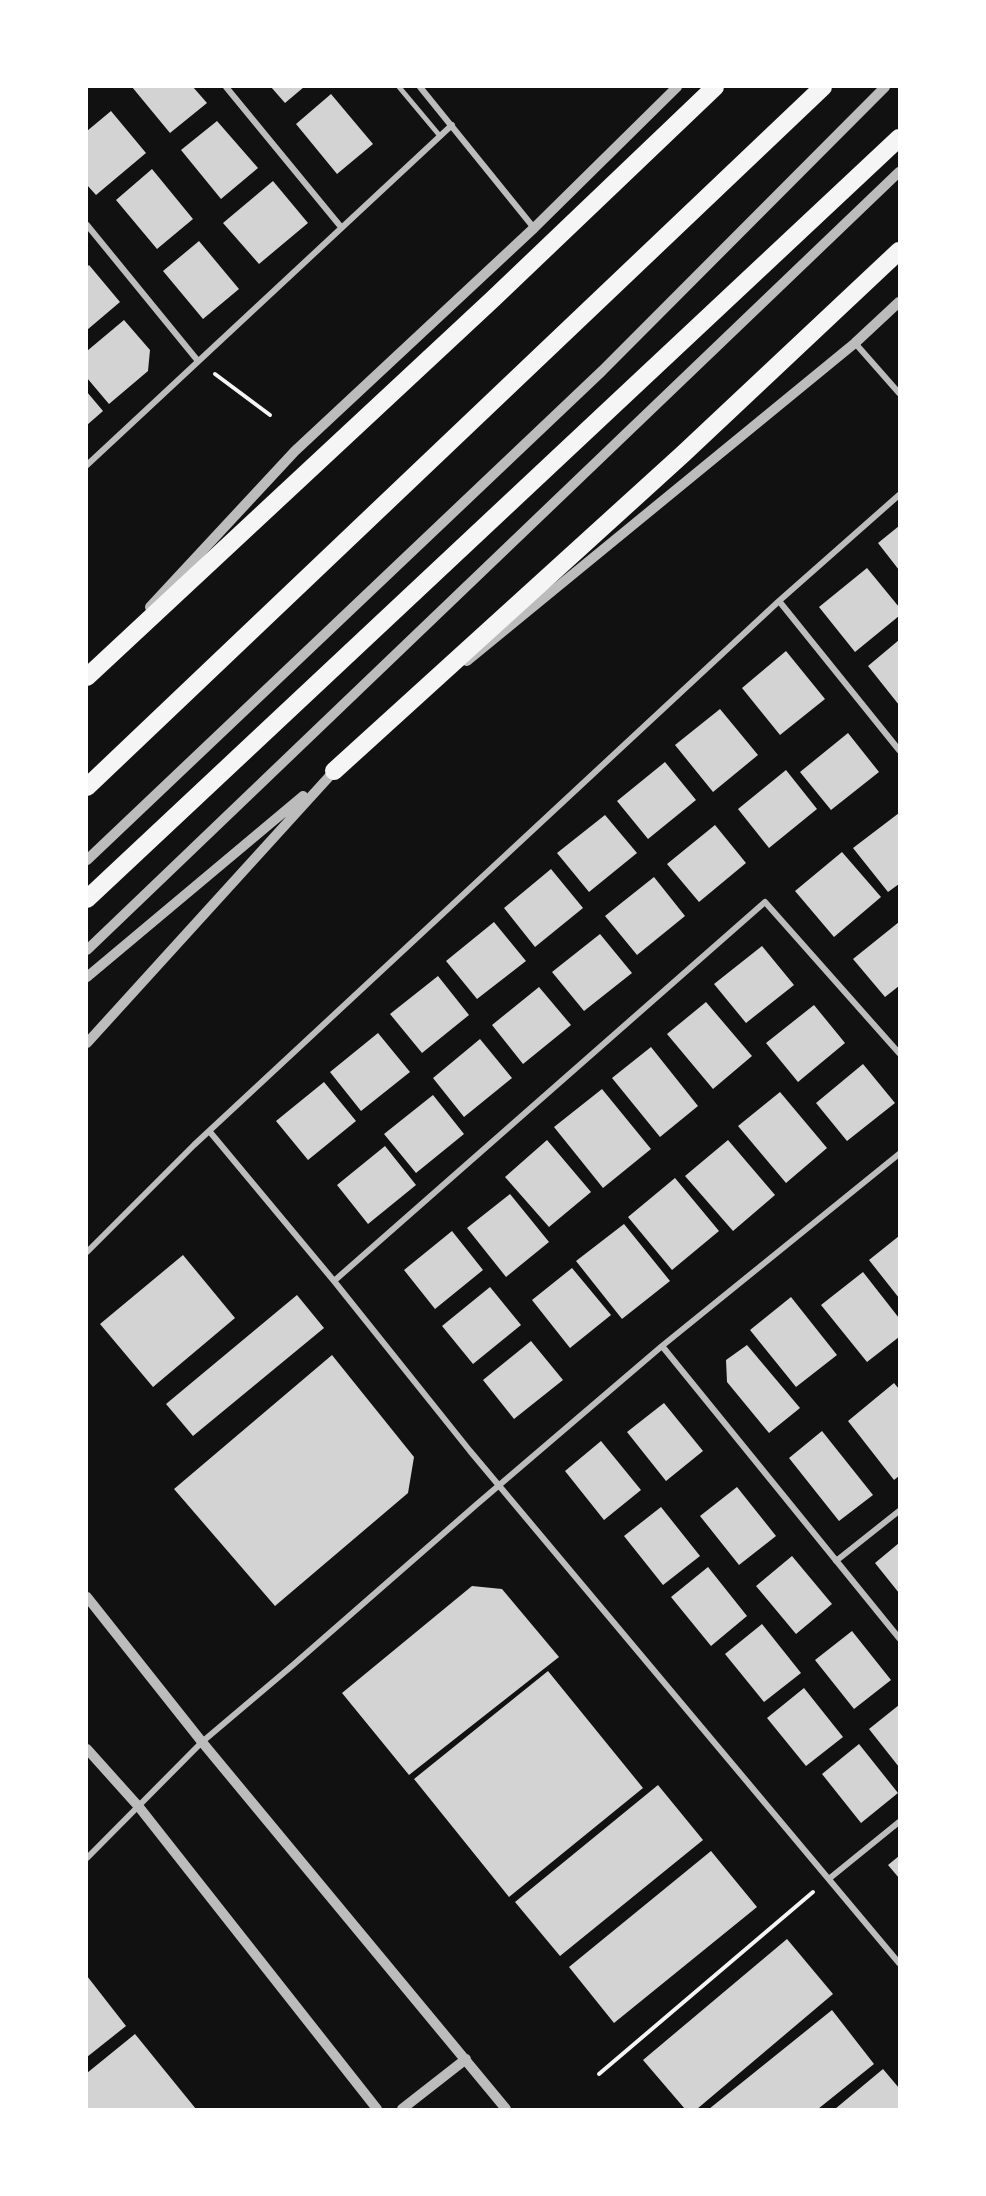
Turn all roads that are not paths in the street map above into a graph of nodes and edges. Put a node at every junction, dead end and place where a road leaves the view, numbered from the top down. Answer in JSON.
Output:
{"nodes":[{"id":1,"x":226,"y":87,"type":"edge"},
{"id":2,"x":399,"y":87,"type":"edge"},
{"id":3,"x":420,"y":87,"type":"edge"},
{"id":4,"x":677,"y":87,"type":"edge"},
{"id":5,"x":715,"y":87,"type":"edge"},
{"id":6,"x":824,"y":87,"type":"edge"},
{"id":7,"x":885,"y":87,"type":"edge"},
{"id":8,"x":452,"y":125,"type":"junction"},
{"id":9,"x":440,"y":136,"type":"junction"},
{"id":10,"x":899,"y":138,"type":"edge"},
{"id":11,"x":899,"y":172,"type":"edge"},
{"id":12,"x":87,"y":225,"type":"edge"},
{"id":13,"x":341,"y":228,"type":"junction"},
{"id":14,"x":534,"y":228,"type":"junction"},
{"id":15,"x":899,"y":251,"type":"edge"},
{"id":16,"x":899,"y":302,"type":"edge"},
{"id":17,"x":855,"y":343,"type":"junction"},
{"id":18,"x":198,"y":361,"type":"junction"},
{"id":19,"x":899,"y":393,"type":"edge"},
{"id":20,"x":87,"y":465,"type":"edge"},
{"id":21,"x":899,"y":495,"type":"edge"},
{"id":22,"x":779,"y":601,"type":"junction"},
{"id":23,"x":87,"y":676,"type":"edge"},
{"id":24,"x":899,"y":750,"type":"edge"},
{"id":25,"x":334,"y":771,"type":"junction"},
{"id":26,"x":87,"y":787,"type":"edge"},
{"id":27,"x":87,"y":860,"type":"edge"},
{"id":28,"x":87,"y":899,"type":"edge"},
{"id":29,"x":87,"y":950,"type":"edge"},
{"id":30,"x":87,"y":977,"type":"edge"},
{"id":31,"x":87,"y":1043,"type":"edge"},
{"id":32,"x":899,"y":1053,"type":"edge"},
{"id":33,"x":210,"y":1132,"type":"junction"},
{"id":34,"x":899,"y":1154,"type":"edge"},
{"id":35,"x":87,"y":1252,"type":"edge"},
{"id":36,"x":334,"y":1281,"type":"junction"},
{"id":37,"x":663,"y":1346,"type":"junction"},
{"id":38,"x":499,"y":1485,"type":"junction"},
{"id":39,"x":899,"y":1511,"type":"edge"},
{"id":40,"x":836,"y":1560,"type":"junction"},
{"id":41,"x":87,"y":1597,"type":"edge"},
{"id":42,"x":899,"y":1638,"type":"edge"},
{"id":43,"x":202,"y":1742,"type":"junction"},
{"id":44,"x":87,"y":1749,"type":"edge"},
{"id":45,"x":139,"y":1807,"type":"junction"},
{"id":46,"x":899,"y":1822,"type":"edge"},
{"id":47,"x":87,"y":1858,"type":"edge"},
{"id":48,"x":830,"y":1878,"type":"junction"},
{"id":49,"x":899,"y":1963,"type":"edge"},
{"id":50,"x":466,"y":2059,"type":"junction"},
{"id":51,"x":377,"y":2109,"type":"edge"},
{"id":52,"x":402,"y":2109,"type":"edge"},
{"id":53,"x":506,"y":2109,"type":"edge"}],
"edges":[{"from":1,"to":13,"type":"street"},
{"from":2,"to":9,"type":"street"},
{"from":3,"to":8,"type":"street"},
{"from":4,"to":14,"type":"street"},
{"from":5,"to":23,"type":"highway"},
{"from":6,"to":26,"type":"highway"},
{"from":7,"to":27,"type":"street"},
{"from":8,"to":9,"type":"street"},
{"from":8,"to":14,"type":"street"},
{"from":9,"to":13,"type":"street"},
{"from":10,"to":28,"type":"highway"},
{"from":11,"to":29,"type":"street"},
{"from":12,"to":18,"type":"street"},
{"from":13,"to":18,"type":"street"},
{"from":14,"to":23,"type":"street"},
{"from":15,"to":25,"type":"highway"},
{"from":16,"to":17,"type":"street"},
{"from":17,"to":19,"type":"street"},
{"from":17,"to":25,"type":"street"},
{"from":18,"to":20,"type":"street"},
{"from":21,"to":22,"type":"street"},
{"from":22,"to":24,"type":"street"},
{"from":22,"to":33,"type":"street"},
{"from":25,"to":30,"type":"street"},
{"from":25,"to":31,"type":"street"},
{"from":32,"to":36,"type":"street"},
{"from":33,"to":35,"type":"street"},
{"from":33,"to":36,"type":"street"},
{"from":34,"to":37,"type":"street"},
{"from":36,"to":38,"type":"street"},
{"from":37,"to":38,"type":"street"},
{"from":37,"to":40,"type":"street"},
{"from":38,"to":43,"type":"street"},
{"from":38,"to":48,"type":"street"},
{"from":39,"to":40,"type":"street"},
{"from":40,"to":42,"type":"street"},
{"from":41,"to":43,"type":"street"},
{"from":43,"to":45,"type":"street"},
{"from":43,"to":50,"type":"street"},
{"from":44,"to":45,"type":"street"},
{"from":45,"to":47,"type":"street"},
{"from":45,"to":51,"type":"street"},
{"from":46,"to":48,"type":"street"},
{"from":48,"to":49,"type":"street"},
{"from":50,"to":52,"type":"street"},
{"from":50,"to":53,"type":"street"}]}
